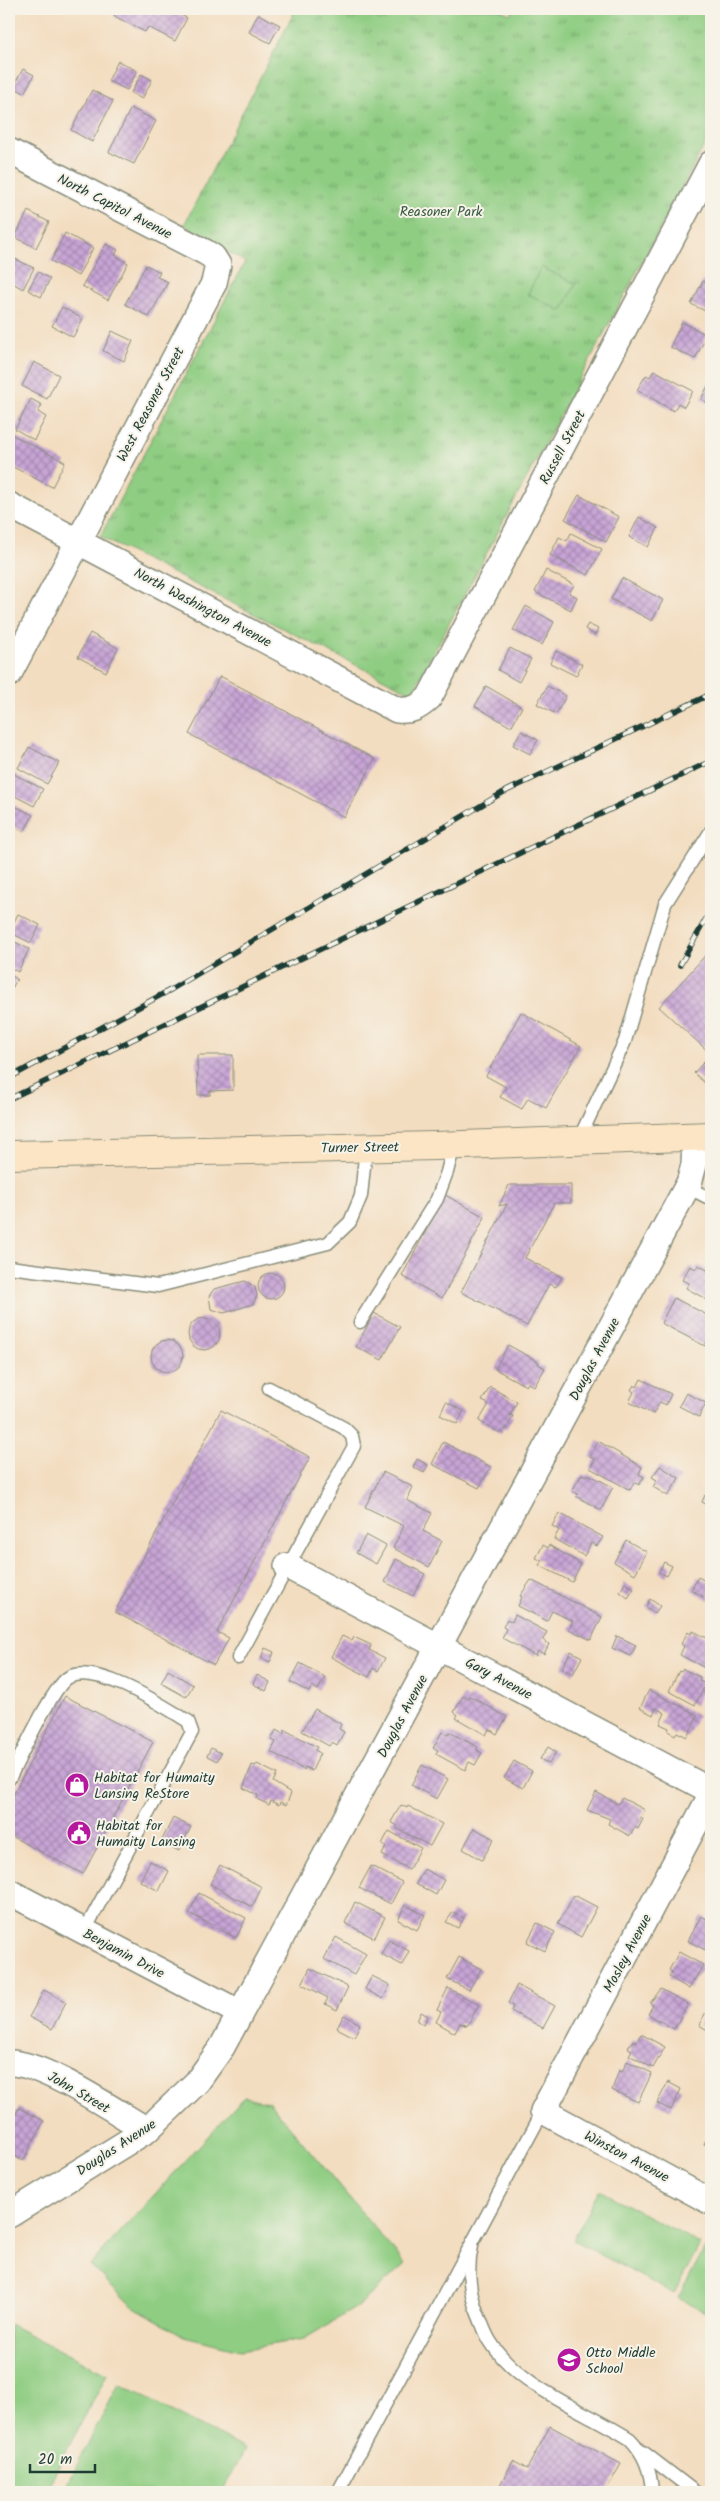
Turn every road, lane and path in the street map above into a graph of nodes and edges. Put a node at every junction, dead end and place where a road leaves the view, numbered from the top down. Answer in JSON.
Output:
{"nodes":[{"id":1,"x":9,"y":151,"type":"edge"},
{"id":2,"x":708,"y":177,"type":"edge"},
{"id":3,"x":218,"y":266,"type":"joint"},
{"id":4,"x":9,"y":505,"type":"edge"},
{"id":5,"x":78,"y":542,"type":"junction"},
{"id":6,"x":9,"y":674,"type":"edge"},
{"id":7,"x":398,"y":710,"type":"joint"},
{"id":8,"x":711,"y":831,"type":"edge"},
{"id":9,"x":703,"y":1137,"type":"edge"},
{"id":10,"x":580,"y":1139,"type":"junction"},
{"id":11,"x":454,"y":1145,"type":"junction"},
{"id":12,"x":366,"y":1147,"type":"junction"},
{"id":13,"x":9,"y":1155,"type":"edge"},
{"id":14,"x":687,"y":1187,"type":"junction"},
{"id":15,"x":711,"y":1199,"type":"edge"},
{"id":16,"x":9,"y":1267,"type":"edge"},
{"id":17,"x":360,"y":1322,"type":"dead end"},
{"id":18,"x":269,"y":1388,"type":"dead end"},
{"id":19,"x":287,"y":1566,"type":"junction"},
{"id":20,"x":440,"y":1646,"type":"junction"},
{"id":21,"x":238,"y":1658,"type":"dead end"},
{"id":22,"x":9,"y":1779,"type":"edge"},
{"id":23,"x":711,"y":1791,"type":"edge"},
{"id":24,"x":711,"y":1795,"type":"edge"},
{"id":25,"x":9,"y":1892,"type":"edge"},
{"id":26,"x":84,"y":1932,"type":"junction"},
{"id":27,"x":240,"y":2014,"type":"junction"},
{"id":28,"x":9,"y":2063,"type":"edge"},
{"id":29,"x":543,"y":2111,"type":"junction"},
{"id":30,"x":146,"y":2130,"type":"junction"},
{"id":31,"x":711,"y":2202,"type":"edge"},
{"id":32,"x":9,"y":2215,"type":"edge"},
{"id":33,"x":476,"y":2234,"type":"junction"},
{"id":34,"x":642,"y":2451,"type":"junction"},
{"id":35,"x":338,"y":2492,"type":"edge"},
{"id":36,"x":652,"y":2492,"type":"edge"},
{"id":37,"x":695,"y":2492,"type":"edge"}],
"edges":[{"from":1,"to":3,"type":"street","name":"North Capitol Avenue"},
{"from":2,"to":7,"type":"street","name":"Russell Street"},
{"from":3,"to":5,"type":"street","name":"West Reasoner Street"},
{"from":4,"to":5,"type":"street","name":"North Washington Avenue"},
{"from":5,"to":6,"type":"street","name":"West Reasoner Street"},
{"from":5,"to":7,"type":"street","name":"North Washington Avenue"},
{"from":8,"to":10,"type":"lane"},
{"from":9,"to":10,"type":"street","name":"Turner Street"},
{"from":9,"to":14,"type":"street","name":"Douglas Avenue"},
{"from":10,"to":11,"type":"street","name":"Turner Street"},
{"from":11,"to":12,"type":"street","name":"Turner Street"},
{"from":11,"to":17,"type":"lane"},
{"from":12,"to":13,"type":"street","name":"Turner Street"},
{"from":12,"to":16,"type":"lane"},
{"from":14,"to":15,"type":"lane"},
{"from":14,"to":20,"type":"street","name":"Douglas Avenue"},
{"from":18,"to":19,"type":"lane"},
{"from":19,"to":20,"type":"street","name":"Gary Avenue"},
{"from":19,"to":21,"type":"lane"},
{"from":20,"to":23,"type":"street","name":"Gary Avenue"},
{"from":20,"to":27,"type":"street","name":"Douglas Avenue"},
{"from":22,"to":26,"type":"lane"},
{"from":24,"to":29,"type":"street","name":"Mosley Avenue"},
{"from":25,"to":26,"type":"street","name":"Benjamin Drive"},
{"from":26,"to":27,"type":"street","name":"Benjamin Drive"},
{"from":27,"to":30,"type":"street","name":"Douglas Avenue"},
{"from":28,"to":30,"type":"street","name":"John Street"},
{"from":29,"to":31,"type":"street","name":"Winston Avenue"},
{"from":29,"to":33,"type":"lane"},
{"from":30,"to":32,"type":"street","name":"Douglas Avenue"},
{"from":33,"to":34,"type":"lane"},
{"from":33,"to":35,"type":"lane"},
{"from":34,"to":36,"type":"lane"},
{"from":34,"to":37,"type":"lane"}]}
